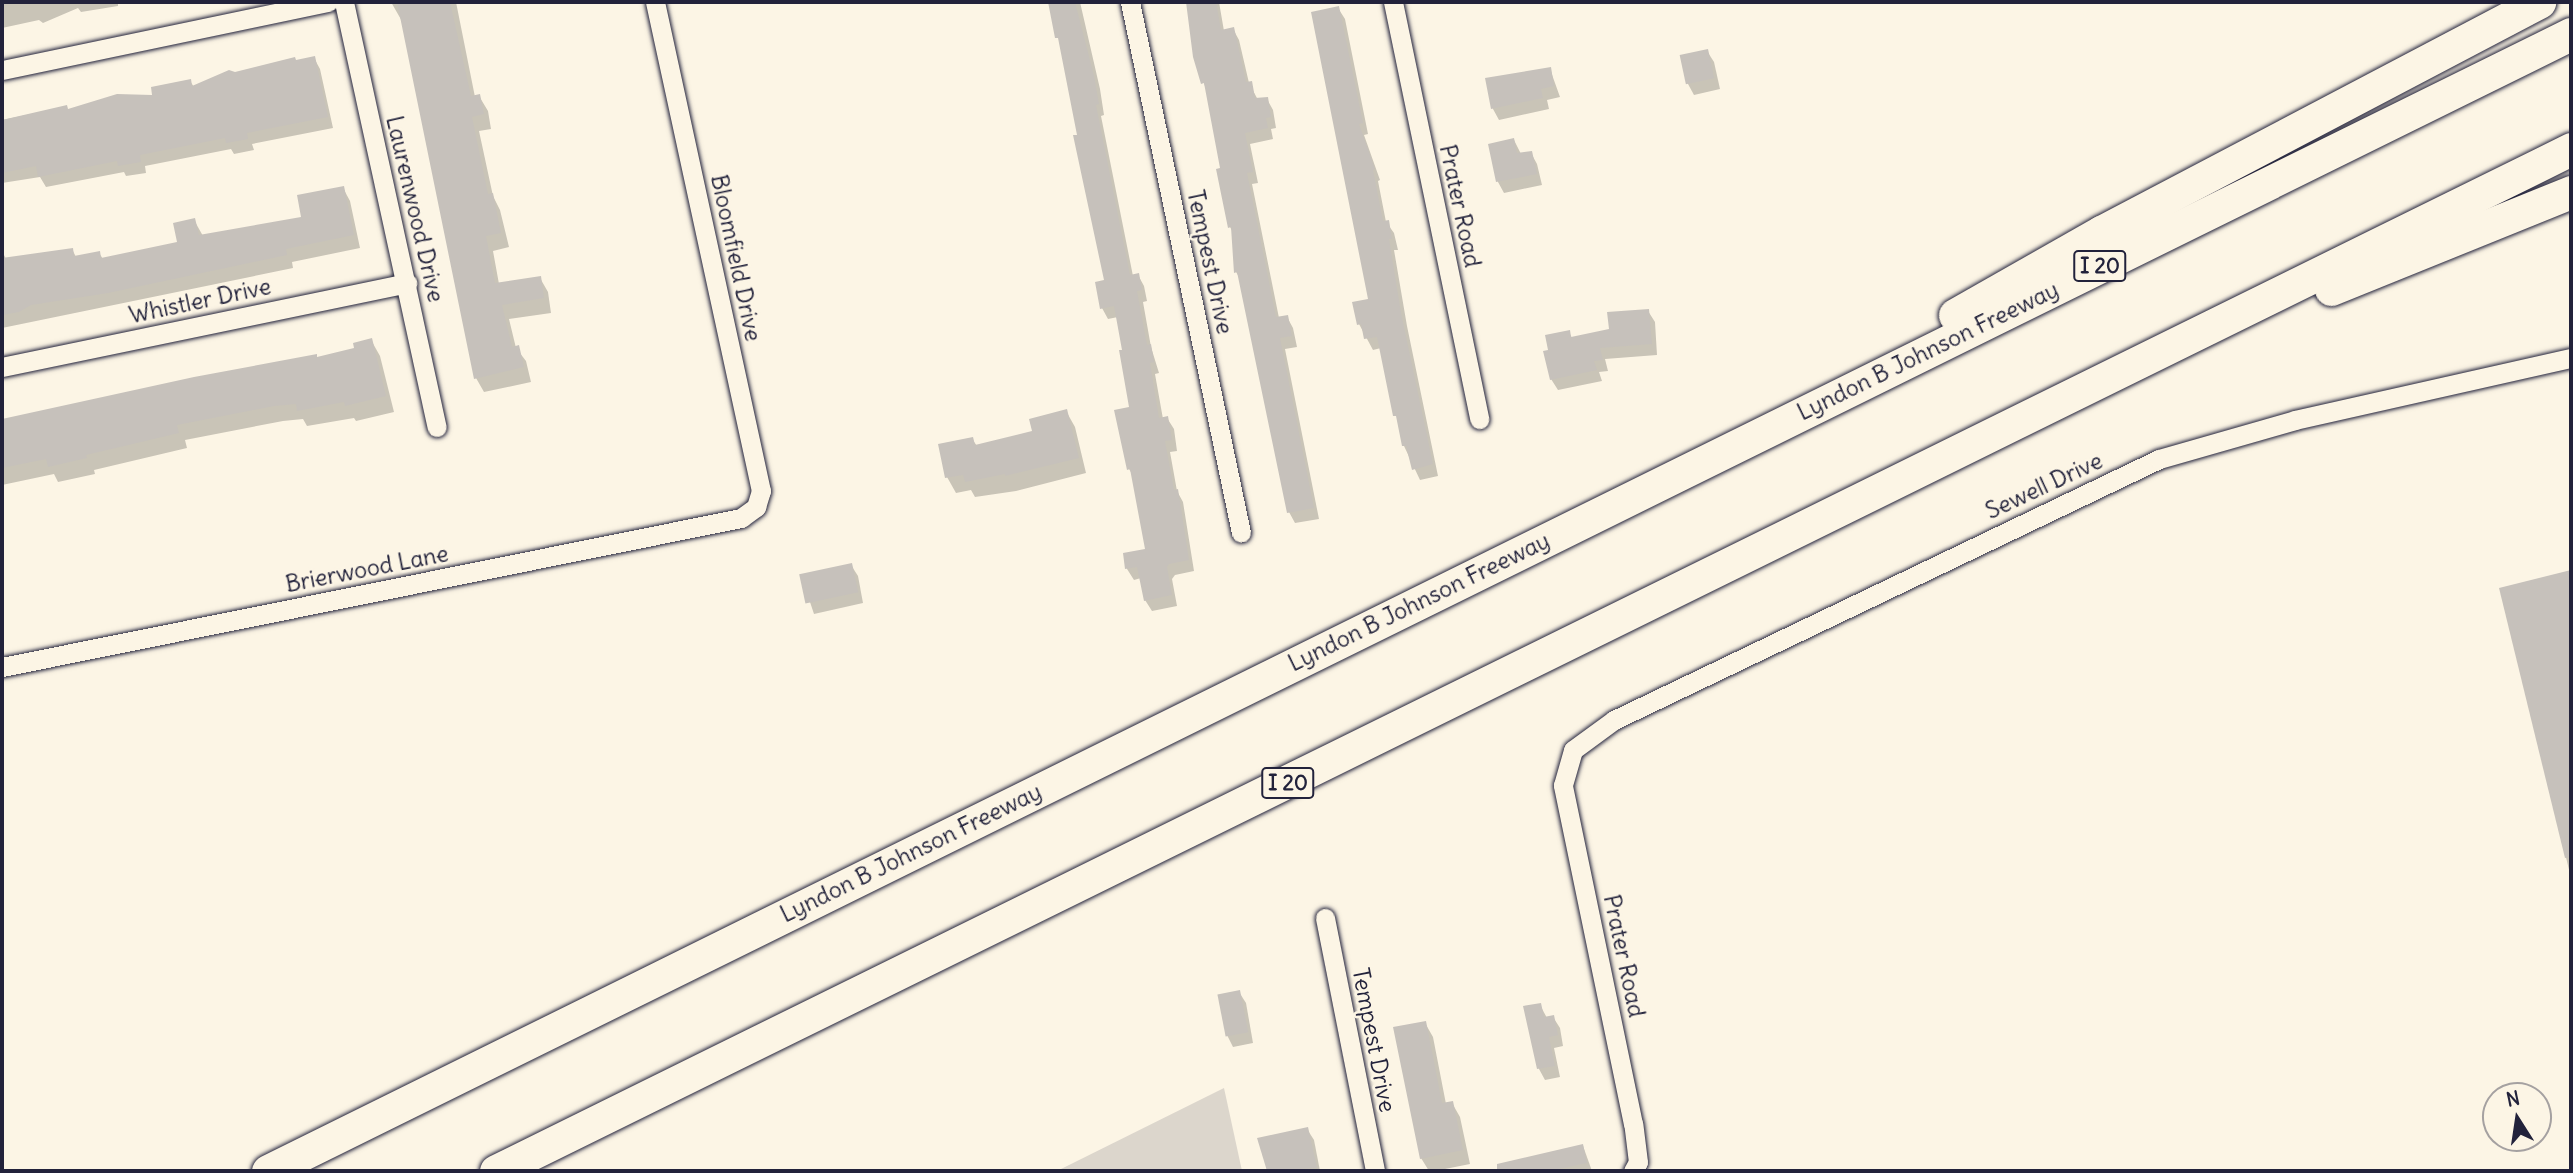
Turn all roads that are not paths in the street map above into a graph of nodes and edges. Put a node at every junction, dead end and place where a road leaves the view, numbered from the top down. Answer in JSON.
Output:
{"nodes":[{"id":1,"x":328,"y":2,"type":"edge"},
{"id":2,"x":344,"y":2,"type":"edge"},
{"id":3,"x":655,"y":2,"type":"edge"},
{"id":4,"x":1130,"y":2,"type":"edge"},
{"id":5,"x":1393,"y":2,"type":"edge"},
{"id":6,"x":2539,"y":2,"type":"edge"},
{"id":7,"x":2571,"y":34,"type":"edge"},
{"id":8,"x":2,"y":70,"type":"edge"},
{"id":9,"x":2571,"y":149,"type":"edge"},
{"id":10,"x":2571,"y":192,"type":"edge"},
{"id":11,"x":407,"y":283,"type":"junction"},
{"id":12,"x":2571,"y":358,"type":"edge"},
{"id":13,"x":2,"y":367,"type":"edge"},
{"id":14,"x":2078,"y":391,"type":"junction"},
{"id":15,"x":1479,"y":419,"type":"dead end"},
{"id":16,"x":437,"y":426,"type":"dead end"},
{"id":17,"x":1630,"y":498,"type":"junction"},
{"id":18,"x":741,"y":518,"type":"joint"},
{"id":19,"x":1241,"y":533,"type":"dead end"},
{"id":20,"x":2,"y":667,"type":"edge"},
{"id":21,"x":1573,"y":750,"type":"joint"},
{"id":22,"x":1325,"y":918,"type":"dead end"},
{"id":23,"x":268,"y":1171,"type":"edge"},
{"id":24,"x":496,"y":1171,"type":"edge"},
{"id":25,"x":1376,"y":1171,"type":"edge"},
{"id":26,"x":1633,"y":1171,"type":"edge"}],
"edges":[{"from":1,"to":8,"type":"street"},
{"from":2,"to":11,"type":"street","name":"Laurenwood Drive"},
{"from":3,"to":18,"type":"street","name":"Bloomfield Drive"},
{"from":4,"to":19,"type":"street","name":"Tempest Drive"},
{"from":5,"to":15,"type":"street","name":"Prater Road"},
{"from":6,"to":17,"type":"highway"},
{"from":7,"to":17,"type":"highway","name":"Lyndon B Johnson Freeway","number":"I 20"},
{"from":9,"to":14,"type":"highway","number":"I 20"},
{"from":10,"to":14,"type":"highway"},
{"from":11,"to":13,"type":"street","name":"Whistler Drive"},
{"from":11,"to":16,"type":"street","name":"Laurenwood Drive"},
{"from":12,"to":21,"type":"street","name":"Sewell Drive"},
{"from":14,"to":24,"type":"highway","number":"I 20"},
{"from":17,"to":23,"type":"highway","name":"Lyndon B Johnson Freeway","number":"I 20"},
{"from":18,"to":20,"type":"street","name":"Brierwood Lane"},
{"from":21,"to":26,"type":"street","name":"Prater Road"},
{"from":22,"to":25,"type":"street","name":"Tempest Drive"}]}
